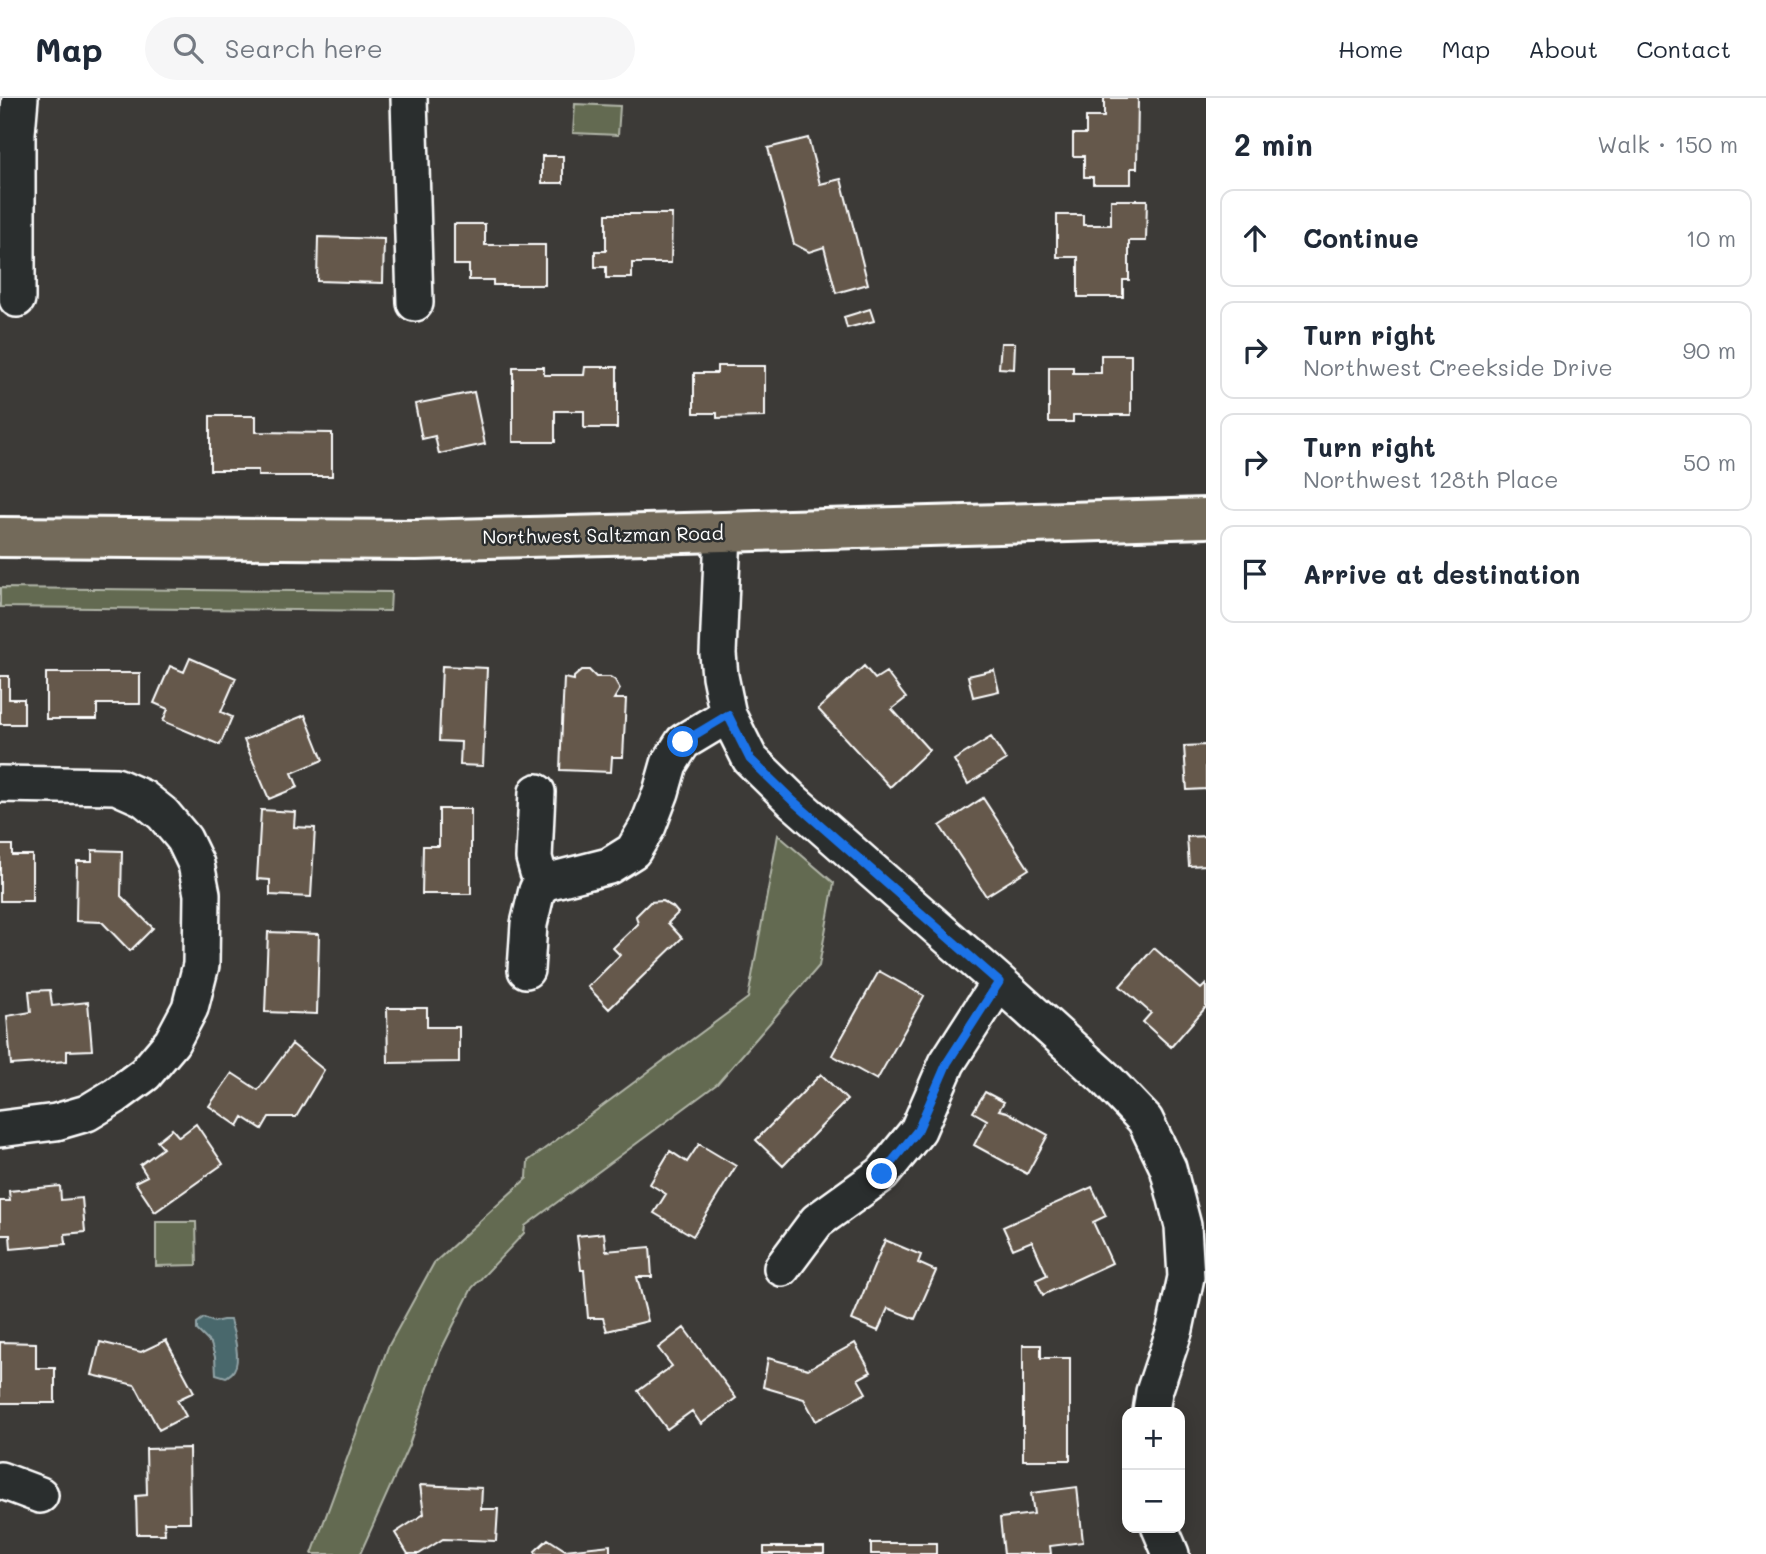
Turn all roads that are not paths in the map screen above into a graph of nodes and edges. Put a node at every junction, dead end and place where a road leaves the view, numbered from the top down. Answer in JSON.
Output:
{"nodes":[{"id":1,"x":20,"y":98,"type":"edge"},
{"id":2,"x":409,"y":98,"type":"edge"},
{"id":3,"x":17,"y":299,"type":"dead end"},
{"id":4,"x":415,"y":303,"type":"dead end"},
{"id":5,"x":1206,"y":518,"type":"edge"},
{"id":6,"x":723,"y":532,"type":"junction"},
{"id":7,"x":0,"y":537,"type":"edge"},
{"id":8,"x":728,"y":715,"type":"junction"},
{"id":9,"x":0,"y":784,"type":"edge"},
{"id":10,"x":537,"y":792,"type":"dead end"},
{"id":11,"x":546,"y":882,"type":"junction"},
{"id":12,"x":526,"y":970,"type":"dead end"},
{"id":13,"x":999,"y":982,"type":"junction"},
{"id":14,"x":0,"y":1129,"type":"edge"},
{"id":15,"x":782,"y":1268,"type":"dead end"},
{"id":16,"x":1152,"y":1407,"type":"edge"},
{"id":17,"x":0,"y":1480,"type":"edge"},
{"id":18,"x":40,"y":1495,"type":"dead end"},
{"id":19,"x":1162,"y":1533,"type":"edge"},
{"id":20,"x":1171,"y":1554,"type":"edge"}],
"edges":[{"from":1,"to":3,"type":"street"},
{"from":2,"to":4,"type":"street"},
{"from":5,"to":6,"type":"main road","name":"Northwest Saltzman Road"},
{"from":6,"to":7,"type":"main road","name":"Northwest Saltzman Road"},
{"from":6,"to":8,"type":"street"},
{"from":8,"to":11,"type":"street"},
{"from":8,"to":13,"type":"street"},
{"from":9,"to":14,"type":"street"},
{"from":10,"to":11,"type":"street"},
{"from":11,"to":12,"type":"street"},
{"from":13,"to":15,"type":"street"},
{"from":13,"to":16,"type":"street"},
{"from":17,"to":18,"type":"street"},
{"from":19,"to":20,"type":"street"}]}
